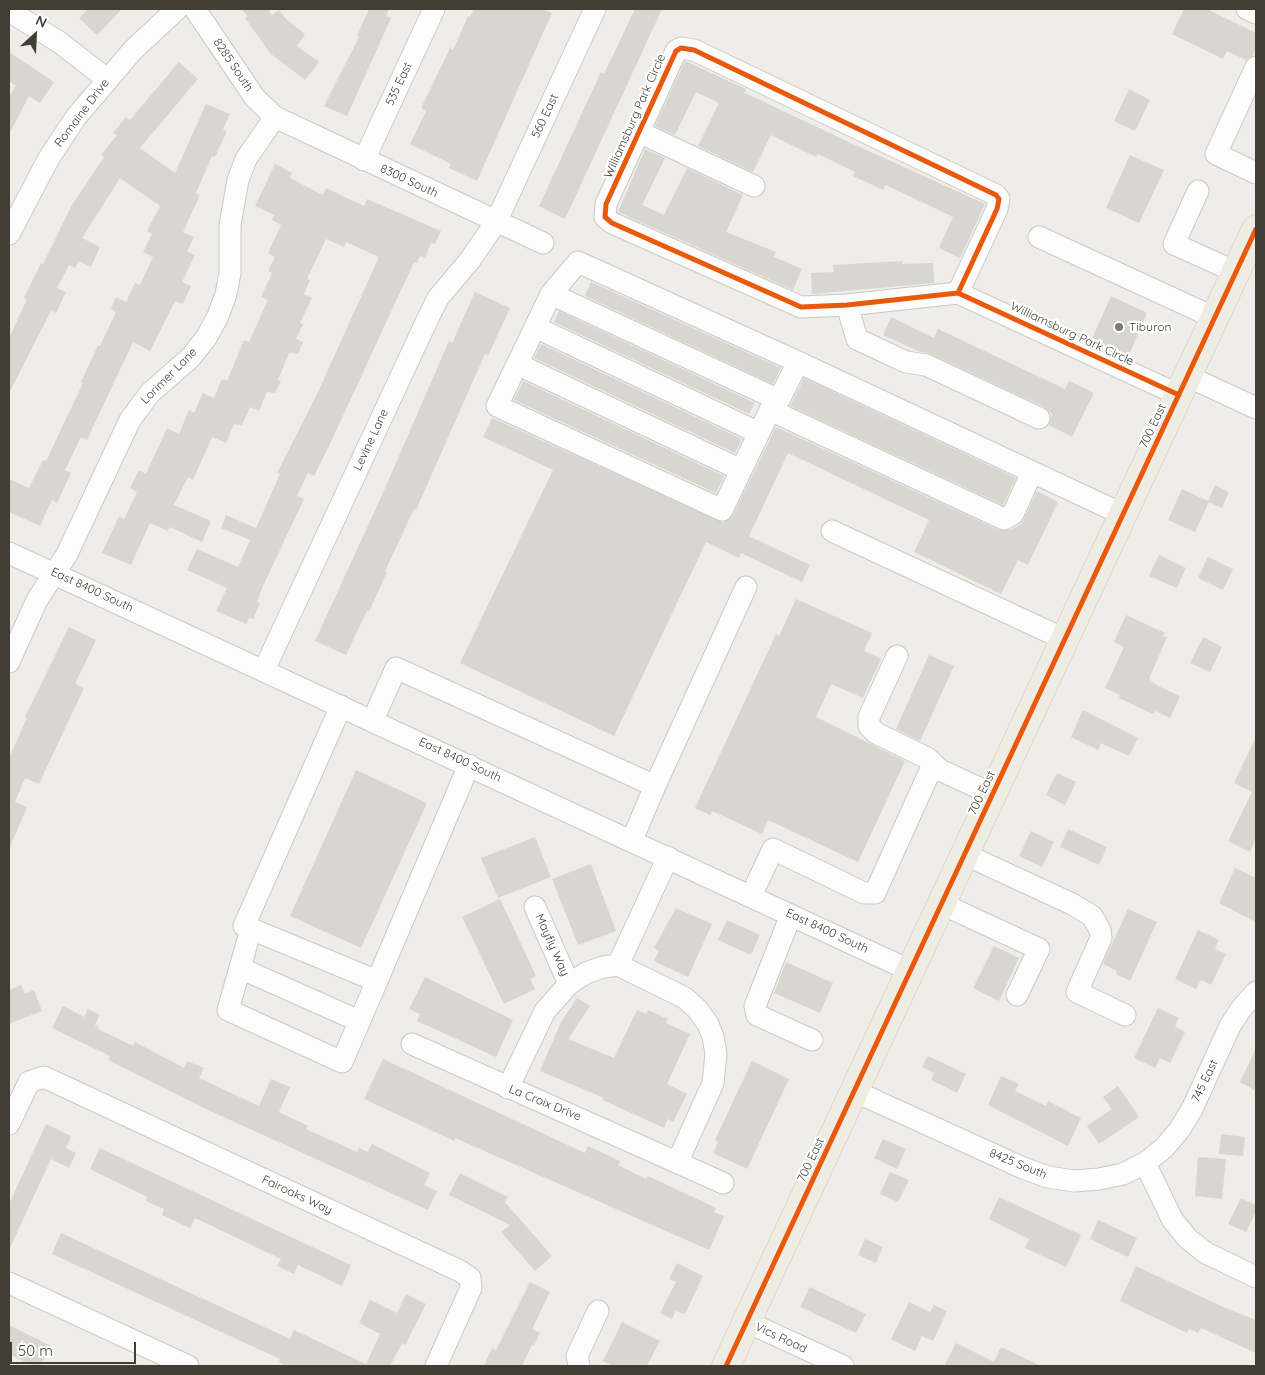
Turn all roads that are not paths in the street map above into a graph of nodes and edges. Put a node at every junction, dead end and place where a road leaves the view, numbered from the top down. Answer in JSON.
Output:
{"nodes":[{"id":1,"x":177,"y":9,"type":"edge"},
{"id":2,"x":195,"y":9,"type":"edge"},
{"id":3,"x":434,"y":9,"type":"edge"},
{"id":4,"x":595,"y":9,"type":"edge"},
{"id":5,"x":1247,"y":9,"type":"edge"},
{"id":6,"x":9,"y":11,"type":"edge"},
{"id":7,"x":1256,"y":13,"type":"edge"},
{"id":8,"x":1256,"y":67,"type":"edge"},
{"id":9,"x":107,"y":79,"type":"junction"},
{"id":10,"x":275,"y":118,"type":"junction"},
{"id":11,"x":639,"y":132,"type":"junction"},
{"id":12,"x":364,"y":160,"type":"junction"},
{"id":13,"x":1256,"y":172,"type":"edge"},
{"id":14,"x":754,"y":186,"type":"dead end"},
{"id":15,"x":1198,"y":191,"type":"dead end"},
{"id":16,"x":496,"y":222,"type":"junction"},
{"id":17,"x":1256,"y":229,"type":"edge"},
{"id":18,"x":9,"y":234,"type":"edge"},
{"id":19,"x":1039,"y":237,"type":"dead end"},
{"id":20,"x":543,"y":243,"type":"dead end"},
{"id":21,"x":1245,"y":266,"type":"edge"},
{"id":22,"x":958,"y":293,"type":"junction"},
{"id":23,"x":551,"y":294,"type":"junction"},
{"id":24,"x":847,"y":305,"type":"junction"},
{"id":25,"x":1215,"y":318,"type":"junction"},
{"id":26,"x":534,"y":328,"type":"junction"},
{"id":27,"x":798,"y":362,"type":"junction"},
{"id":28,"x":517,"y":364,"type":"junction"},
{"id":29,"x":1183,"y":385,"type":"junction"},
{"id":30,"x":775,"y":405,"type":"junction"},
{"id":31,"x":1256,"y":408,"type":"edge"},
{"id":32,"x":1039,"y":418,"type":"dead end"},
{"id":33,"x":759,"y":433,"type":"junction"},
{"id":34,"x":741,"y":470,"type":"junction"},
{"id":35,"x":1032,"y":472,"type":"junction"},
{"id":36,"x":1122,"y":514,"type":"junction"},
{"id":37,"x":832,"y":531,"type":"dead end"},
{"id":38,"x":9,"y":552,"type":"edge"},
{"id":39,"x":54,"y":573,"type":"junction"},
{"id":40,"x":746,"y":587,"type":"dead end"},
{"id":41,"x":1064,"y":639,"type":"junction"},
{"id":42,"x":897,"y":656,"type":"dead end"},
{"id":43,"x":9,"y":662,"type":"edge"},
{"id":44,"x":264,"y":670,"type":"junction"},
{"id":45,"x":341,"y":706,"type":"junction"},
{"id":46,"x":373,"y":720,"type":"junction"},
{"id":47,"x":469,"y":765,"type":"junction"},
{"id":48,"x":940,"y":770,"type":"junction"},
{"id":49,"x":655,"y":786,"type":"junction"},
{"id":50,"x":992,"y":794,"type":"junction"},
{"id":51,"x":632,"y":840,"type":"junction"},
{"id":52,"x":964,"y":854,"type":"junction"},
{"id":53,"x":668,"y":857,"type":"junction"},
{"id":54,"x":751,"y":896,"type":"junction"},
{"id":55,"x":942,"y":904,"type":"junction"},
{"id":56,"x":535,"y":907,"type":"dead end"},
{"id":57,"x":791,"y":915,"type":"junction"},
{"id":58,"x":251,"y":930,"type":"junction"},
{"id":59,"x":618,"y":965,"type":"junction"},
{"id":60,"x":240,"y":968,"type":"junction"},
{"id":61,"x":909,"y":970,"type":"junction"},
{"id":62,"x":377,"y":981,"type":"junction"},
{"id":63,"x":569,"y":984,"type":"junction"},
{"id":64,"x":1256,"y":992,"type":"edge"},
{"id":65,"x":1017,"y":995,"type":"dead end"},
{"id":66,"x":1125,"y":1015,"type":"dead end"},
{"id":67,"x":359,"y":1021,"type":"junction"},
{"id":68,"x":812,"y":1040,"type":"dead end"},
{"id":69,"x":412,"y":1044,"type":"dead end"},
{"id":70,"x":508,"y":1088,"type":"junction"},
{"id":71,"x":854,"y":1091,"type":"junction"},
{"id":72,"x":9,"y":1124,"type":"edge"},
{"id":73,"x":678,"y":1161,"type":"junction"},
{"id":74,"x":1145,"y":1163,"type":"junction"},
{"id":75,"x":723,"y":1183,"type":"dead end"},
{"id":76,"x":1256,"y":1277,"type":"edge"},
{"id":77,"x":9,"y":1282,"type":"edge"},
{"id":78,"x":598,"y":1311,"type":"dead end"},
{"id":79,"x":747,"y":1322,"type":"junction"},
{"id":80,"x":188,"y":1366,"type":"edge"},
{"id":81,"x":436,"y":1366,"type":"edge"},
{"id":82,"x":579,"y":1366,"type":"edge"},
{"id":83,"x":726,"y":1366,"type":"edge"},
{"id":84,"x":842,"y":1366,"type":"edge"}],
"edges":[{"from":1,"to":9,"type":"street","name":"Romaine Drive"},
{"from":2,"to":10,"type":"street","name":"8285 South"},
{"from":3,"to":12,"type":"street","name":"535 East"},
{"from":4,"to":16,"type":"street","name":"560 East"},
{"from":5,"to":7,"type":"street"},
{"from":6,"to":9,"type":"street"},
{"from":8,"to":13,"type":"street"},
{"from":9,"to":18,"type":"street","name":"Romaine Drive"},
{"from":10,"to":12,"type":"street","name":"8300 South"},
{"from":10,"to":39,"type":"street","name":"Lorimer Lane"},
{"from":11,"to":14,"type":"street","name":"Williamsburg Park Circle"},
{"from":11,"to":22,"type":"street","name":"Williamsburg Park Circle"},
{"from":11,"to":24,"type":"street","name":"Williamsburg Park Circle"},
{"from":12,"to":16,"type":"street","name":"8300 South"},
{"from":15,"to":21,"type":"street"},
{"from":16,"to":20,"type":"street","name":"8300 South"},
{"from":16,"to":44,"type":"street","name":"Levine Lane"},
{"from":17,"to":21,"type":"main road","name":"700 East"},
{"from":19,"to":25,"type":"street"},
{"from":21,"to":25,"type":"main road","name":"700 East"},
{"from":22,"to":24,"type":"street","name":"Williamsburg Park Circle"},
{"from":22,"to":29,"type":"street","name":"Williamsburg Park Circle"},
{"from":23,"to":26,"type":"street"},
{"from":23,"to":27,"type":"street"},
{"from":23,"to":30,"type":"street"},
{"from":24,"to":32,"type":"street"},
{"from":25,"to":29,"type":"main road","name":"700 East"},
{"from":26,"to":28,"type":"street"},
{"from":26,"to":33,"type":"street"},
{"from":27,"to":30,"type":"street"},
{"from":27,"to":35,"type":"street"},
{"from":28,"to":34,"type":"street"},
{"from":28,"to":34,"type":"street"},
{"from":29,"to":31,"type":"street","name":"Williamsburg Park Circle"},
{"from":29,"to":36,"type":"main road","name":"700 East"},
{"from":30,"to":33,"type":"street"},
{"from":30,"to":35,"type":"street"},
{"from":33,"to":34,"type":"street"},
{"from":35,"to":36,"type":"street"},
{"from":36,"to":41,"type":"main road","name":"700 East"},
{"from":37,"to":41,"type":"street"},
{"from":38,"to":39,"type":"street","name":"East 8400 South"},
{"from":39,"to":43,"type":"street","name":"Lorimer Lane"},
{"from":39,"to":44,"type":"street","name":"East 8400 South"},
{"from":40,"to":49,"type":"street"},
{"from":41,"to":50,"type":"main road","name":"700 East"},
{"from":42,"to":48,"type":"street"},
{"from":44,"to":45,"type":"street","name":"East 8400 South"},
{"from":45,"to":46,"type":"street","name":"East 8400 South"},
{"from":45,"to":58,"type":"street"},
{"from":46,"to":47,"type":"street","name":"East 8400 South"},
{"from":46,"to":49,"type":"street"},
{"from":47,"to":51,"type":"street","name":"East 8400 South"},
{"from":47,"to":62,"type":"street"},
{"from":48,"to":50,"type":"street"},
{"from":48,"to":54,"type":"street"},
{"from":49,"to":51,"type":"street"},
{"from":50,"to":52,"type":"main road","name":"700 East"},
{"from":51,"to":53,"type":"street","name":"East 8400 South"},
{"from":52,"to":55,"type":"main road","name":"700 East"},
{"from":52,"to":66,"type":"street"},
{"from":53,"to":54,"type":"street","name":"East 8400 South"},
{"from":53,"to":59,"type":"street"},
{"from":54,"to":57,"type":"street","name":"East 8400 South"},
{"from":55,"to":61,"type":"main road","name":"700 East"},
{"from":55,"to":65,"type":"street"},
{"from":56,"to":63,"type":"street","name":"Mayfly Way"},
{"from":57,"to":61,"type":"street","name":"East 8400 South"},
{"from":57,"to":68,"type":"street"},
{"from":58,"to":60,"type":"street"},
{"from":58,"to":62,"type":"street"},
{"from":59,"to":63,"type":"street"},
{"from":59,"to":73,"type":"street"},
{"from":60,"to":67,"type":"street"},
{"from":60,"to":67,"type":"street"},
{"from":61,"to":71,"type":"main road","name":"700 East"},
{"from":62,"to":67,"type":"street"},
{"from":63,"to":70,"type":"street"},
{"from":64,"to":74,"type":"street","name":"745 East"},
{"from":69,"to":70,"type":"street","name":"La Croix Drive"},
{"from":70,"to":73,"type":"street","name":"La Croix Drive"},
{"from":71,"to":74,"type":"street","name":"8425 South"},
{"from":71,"to":79,"type":"main road","name":"700 East"},
{"from":72,"to":81,"type":"street","name":"Fairoaks Way"},
{"from":73,"to":75,"type":"street","name":"La Croix Drive"},
{"from":74,"to":76,"type":"street"},
{"from":77,"to":80,"type":"street"},
{"from":78,"to":82,"type":"street"},
{"from":79,"to":83,"type":"main road","name":"700 East"},
{"from":79,"to":84,"type":"street","name":"Vics Road"}]}
